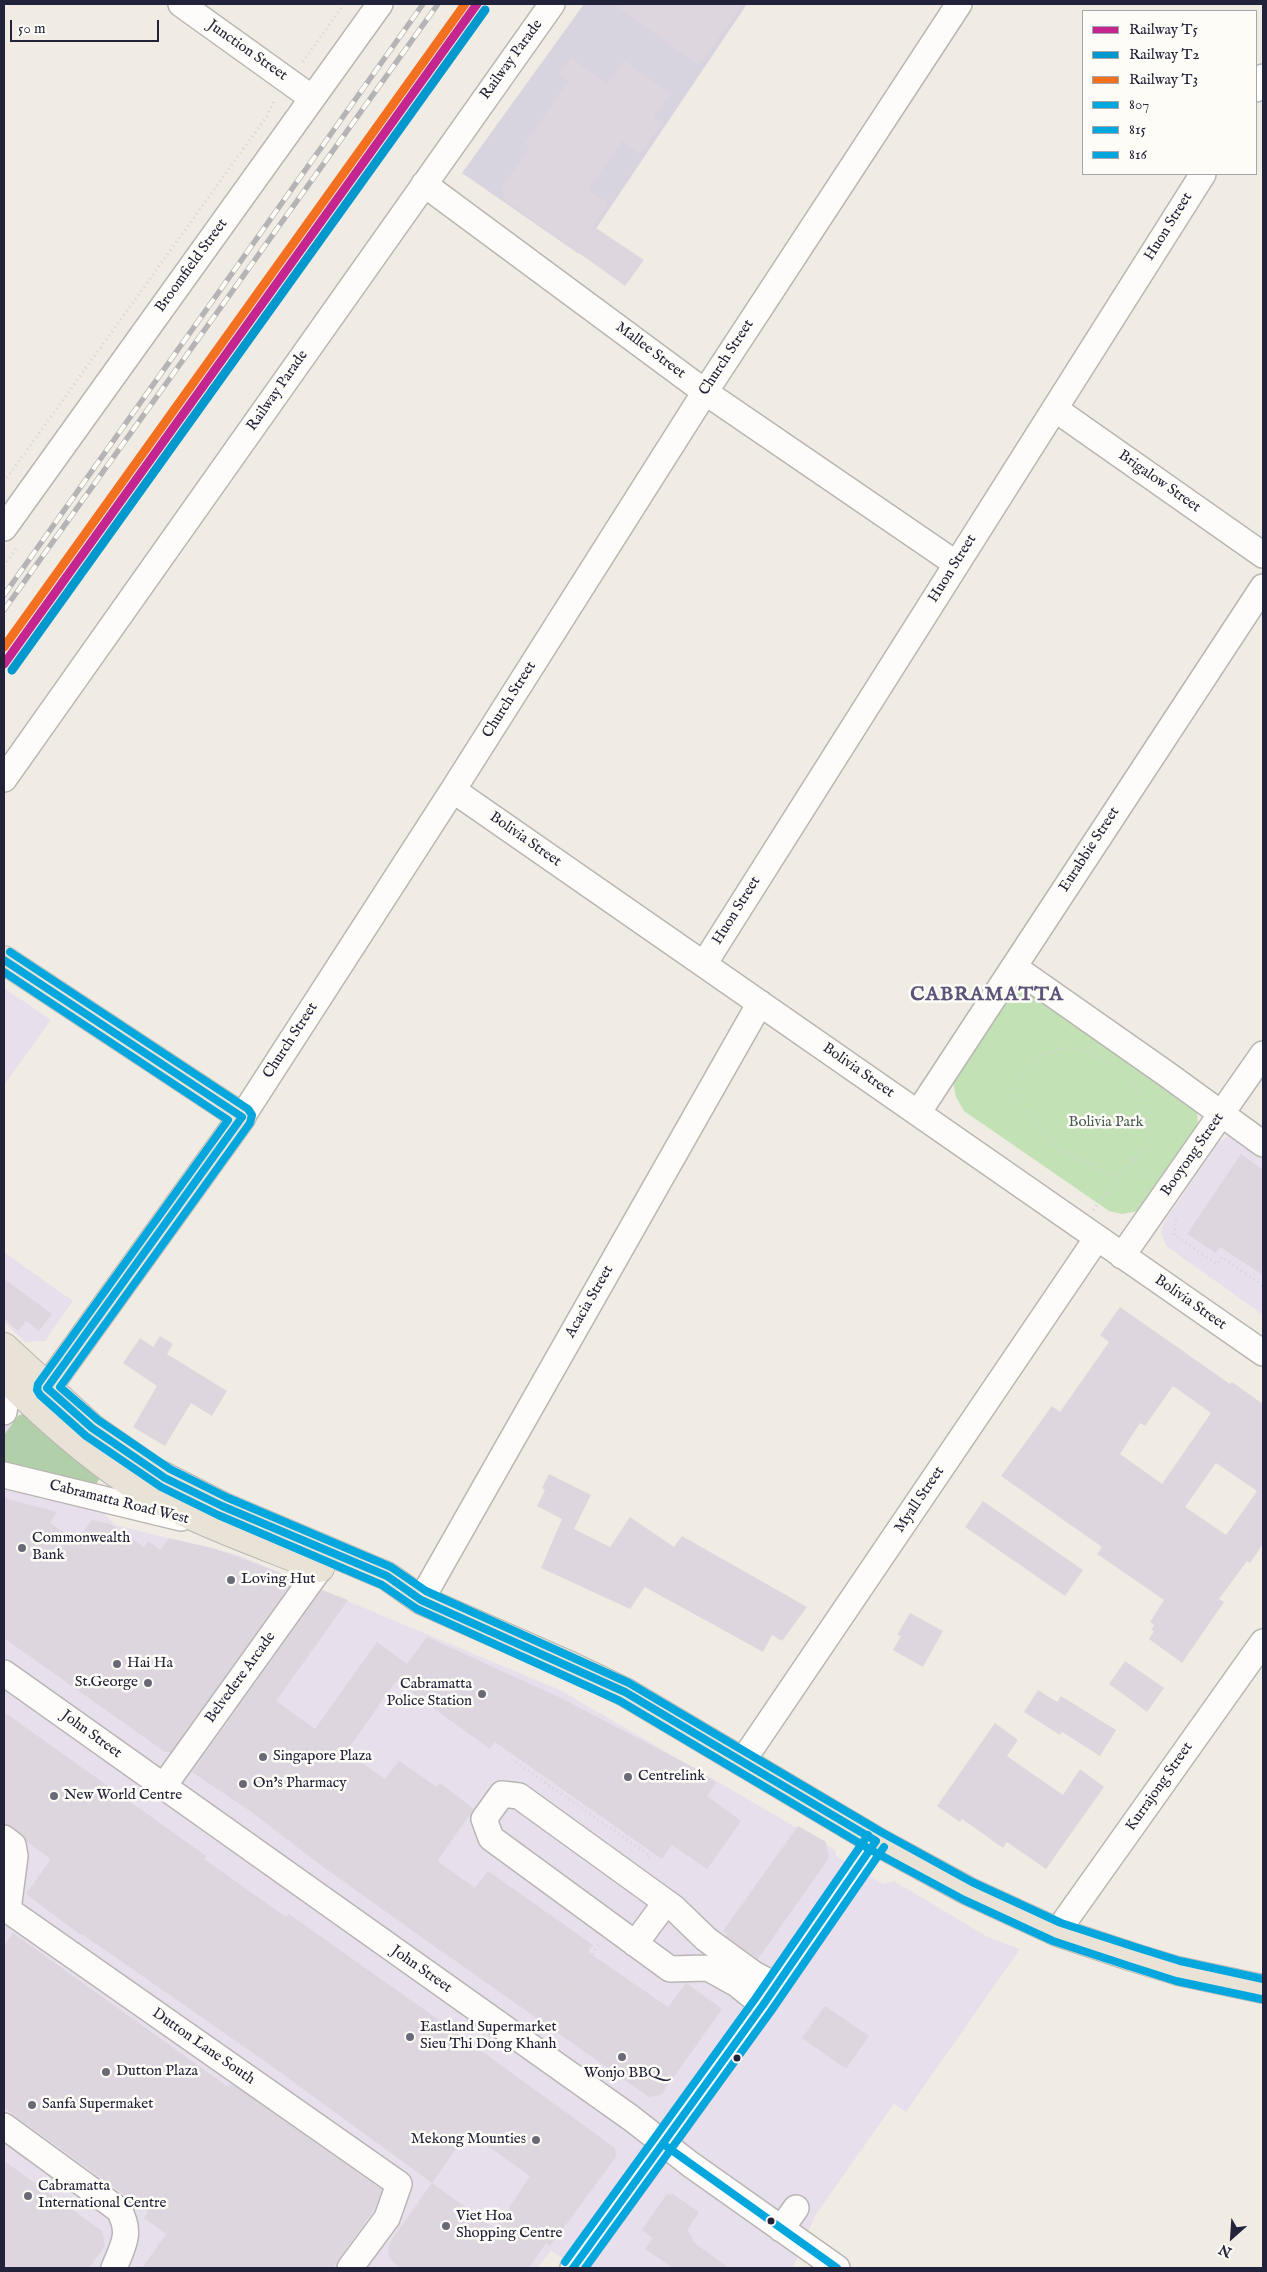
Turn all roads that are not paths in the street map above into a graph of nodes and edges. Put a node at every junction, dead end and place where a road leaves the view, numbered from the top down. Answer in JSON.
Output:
{"nodes":[{"id":1,"x":181,"y":4,"type":"edge"},
{"id":2,"x":380,"y":4,"type":"edge"},
{"id":3,"x":552,"y":4,"type":"edge"},
{"id":4,"x":959,"y":4,"type":"edge"},
{"id":5,"x":312,"y":98,"type":"junction"},
{"id":6,"x":1201,"y":175,"type":"edge"},
{"id":7,"x":424,"y":184,"type":"junction"},
{"id":8,"x":705,"y":392,"type":"junction"},
{"id":9,"x":1055,"y":409,"type":"junction"},
{"id":10,"x":4,"y":528,"type":"edge"},
{"id":11,"x":1263,"y":555,"type":"edge"},
{"id":12,"x":956,"y":564,"type":"junction"},
{"id":13,"x":1263,"y":587,"type":"edge"},
{"id":14,"x":4,"y":778,"type":"edge"},
{"id":15,"x":453,"y":790,"type":"junction"},
{"id":16,"x":4,"y":960,"type":"edge"},
{"id":17,"x":704,"y":964,"type":"junction"},
{"id":18,"x":1014,"y":967,"type":"junction"},
{"id":19,"x":760,"y":1003,"type":"junction"},
{"id":20,"x":1263,"y":1054,"type":"edge"},
{"id":21,"x":918,"y":1113,"type":"junction"},
{"id":22,"x":1221,"y":1115,"type":"junction"},
{"id":23,"x":242,"y":1117,"type":"junction"},
{"id":24,"x":1263,"y":1144,"type":"edge"},
{"id":25,"x":1089,"y":1233,"type":"junction"},
{"id":26,"x":1122,"y":1256,"type":"junction"},
{"id":27,"x":4,"y":1347,"type":"edge"},
{"id":28,"x":1263,"y":1353,"type":"edge"},
{"id":29,"x":7,"y":1378,"type":"edge"},
{"id":30,"x":47,"y":1388,"type":"junction"},
{"id":31,"x":4,"y":1412,"type":"edge"},
{"id":32,"x":4,"y":1475,"type":"edge"},
{"id":33,"x":234,"y":1532,"type":"junction"},
{"id":34,"x":320,"y":1568,"type":"junction"},
{"id":35,"x":420,"y":1600,"type":"junction"},
{"id":36,"x":1263,"y":1642,"type":"edge"},
{"id":37,"x":4,"y":1672,"type":"edge"},
{"id":38,"x":742,"y":1762,"type":"junction"},
{"id":39,"x":163,"y":1787,"type":"junction"},
{"id":40,"x":4,"y":1838,"type":"edge"},
{"id":41,"x":876,"y":1841,"type":"junction"},
{"id":42,"x":666,"y":1902,"type":"junction"},
{"id":43,"x":6,"y":1910,"type":"edge"},
{"id":44,"x":1058,"y":1932,"type":"junction"},
{"id":45,"x":635,"y":1944,"type":"junction"},
{"id":46,"x":1263,"y":1989,"type":"edge"},
{"id":47,"x":770,"y":1995,"type":"junction"},
{"id":48,"x":4,"y":2126,"type":"edge"},
{"id":49,"x":663,"y":2144,"type":"junction"},
{"id":50,"x":796,"y":2208,"type":"dead end"},
{"id":51,"x":781,"y":2229,"type":"junction"},
{"id":52,"x":359,"y":2265,"type":"edge"},
{"id":53,"x":114,"y":2268,"type":"edge"},
{"id":54,"x":574,"y":2268,"type":"edge"},
{"id":55,"x":837,"y":2268,"type":"edge"}],
"edges":[{"from":1,"to":5,"type":"street","name":"Junction Street"},
{"from":2,"to":5,"type":"street","name":"Broomfield Street"},
{"from":3,"to":7,"type":"street","name":"Railway Parade"},
{"from":4,"to":8,"type":"street","name":"Church Street"},
{"from":5,"to":10,"type":"street","name":"Broomfield Street"},
{"from":6,"to":9,"type":"street","name":"Huon Street"},
{"from":7,"to":8,"type":"street","name":"Mallee Street"},
{"from":7,"to":14,"type":"street","name":"Railway Parade"},
{"from":8,"to":12,"type":"street","name":"Mallee Street"},
{"from":8,"to":15,"type":"street","name":"Church Street"},
{"from":9,"to":11,"type":"street","name":"Brigalow Street"},
{"from":9,"to":12,"type":"street","name":"Huon Street"},
{"from":12,"to":17,"type":"street","name":"Huon Street"},
{"from":13,"to":18,"type":"street","name":"Eurabbie Street"},
{"from":15,"to":17,"type":"street","name":"Bolivia Street"},
{"from":15,"to":23,"type":"street","name":"Church Street"},
{"from":16,"to":23,"type":"main road"},
{"from":17,"to":19,"type":"street","name":"Bolivia Street"},
{"from":18,"to":21,"type":"street","name":"Eurabbie Street"},
{"from":18,"to":22,"type":"street"},
{"from":19,"to":21,"type":"street","name":"Bolivia Street"},
{"from":19,"to":35,"type":"street","name":"Acacia Street"},
{"from":20,"to":22,"type":"street","name":"Booyong Street"},
{"from":21,"to":25,"type":"street","name":"Bolivia Street"},
{"from":22,"to":24,"type":"street"},
{"from":22,"to":26,"type":"street","name":"Booyong Street"},
{"from":23,"to":30,"type":"main road","name":"Church Street"},
{"from":25,"to":26,"type":"street","name":"Bolivia Street"},
{"from":25,"to":38,"type":"street","name":"Myall Street"},
{"from":26,"to":28,"type":"street","name":"Bolivia Street"},
{"from":27,"to":30,"type":"main road","name":"Cabramatta Road West"},
{"from":29,"to":31,"type":"street","name":"Cabramatta Road West"},
{"from":29,"to":33,"type":"main road","name":"Cabramatta Road West"},
{"from":30,"to":35,"type":"main road","name":"Cabramatta Road West"},
{"from":32,"to":33,"type":"street","name":"Cabramatta Road West"},
{"from":33,"to":34,"type":"main road","name":"Cabramatta Road West"},
{"from":34,"to":35,"type":"main road","name":"Cabramatta Road West"},
{"from":34,"to":39,"type":"street","name":"Belvedere Arcade"},
{"from":35,"to":38,"type":"main road","name":"Cabramatta Road West"},
{"from":36,"to":44,"type":"street","name":"Kurrajong Street"},
{"from":37,"to":39,"type":"street","name":"John Street"},
{"from":38,"to":41,"type":"main road","name":"Cabramatta Road West"},
{"from":39,"to":49,"type":"street","name":"John Street"},
{"from":40,"to":43,"type":"street"},
{"from":41,"to":44,"type":"main road","name":"Cabramatta Road West"},
{"from":41,"to":47,"type":"street"},
{"from":42,"to":45,"type":"street"},
{"from":42,"to":45,"type":"street"},
{"from":42,"to":47,"type":"street"},
{"from":43,"to":52,"type":"street","name":"Dutton Lane South"},
{"from":44,"to":46,"type":"main road","name":"Cabramatta Road West"},
{"from":45,"to":47,"type":"street"},
{"from":47,"to":49,"type":"street"},
{"from":48,"to":53,"type":"street"},
{"from":49,"to":51,"type":"street","name":"John Street"},
{"from":49,"to":54,"type":"street"},
{"from":50,"to":51,"type":"street"},
{"from":51,"to":55,"type":"street","name":"John Street"}]}
